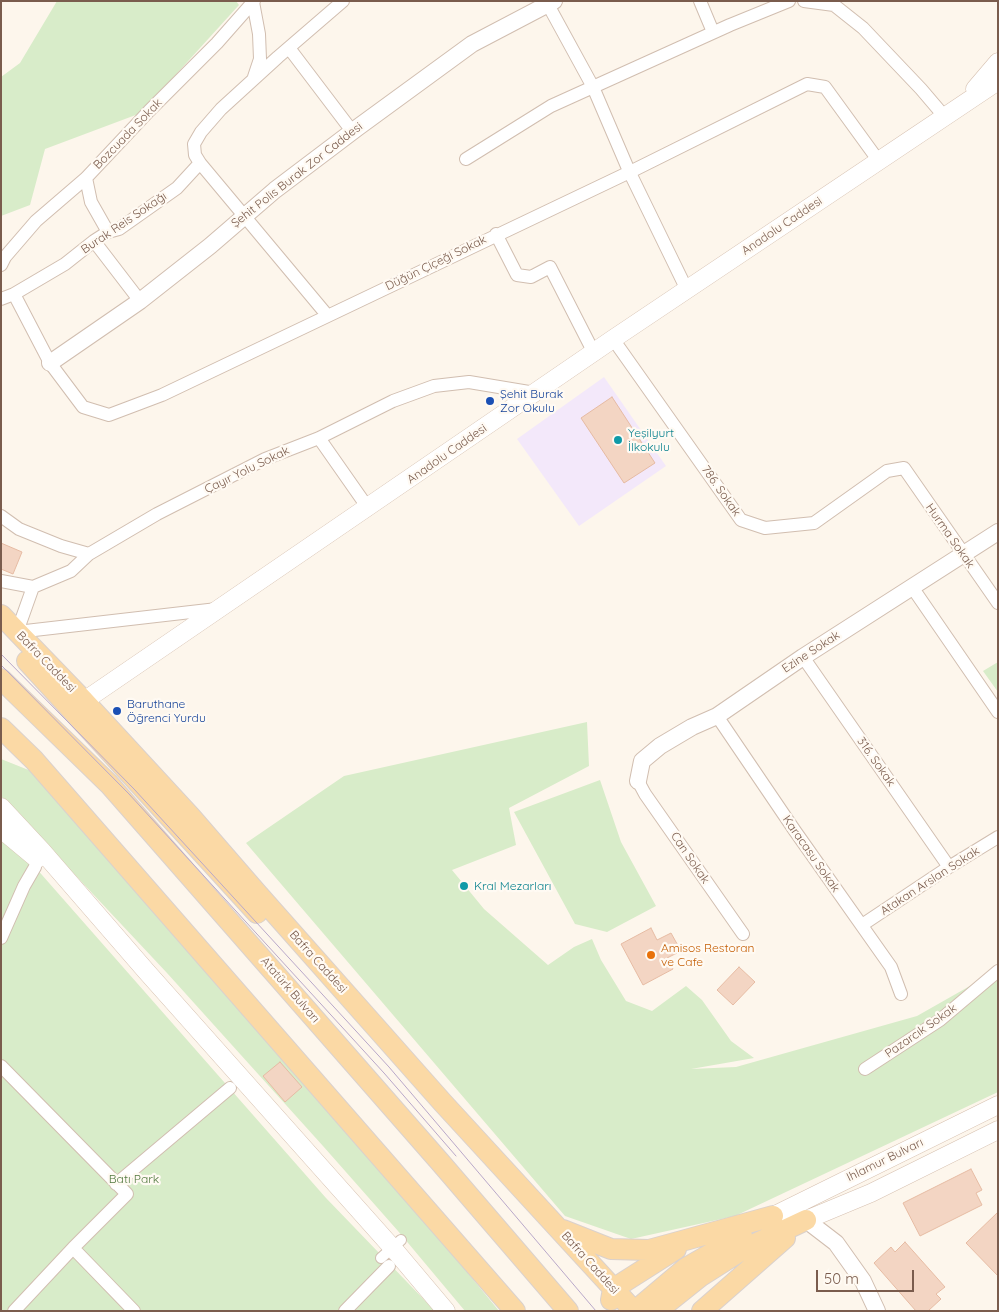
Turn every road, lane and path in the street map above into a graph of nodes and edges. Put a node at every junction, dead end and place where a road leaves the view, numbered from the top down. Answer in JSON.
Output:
{"nodes":[{"id":1,"x":343,"y":1,"type":"edge"},
{"id":2,"x":700,"y":1,"type":"edge"},
{"id":3,"x":788,"y":1,"type":"edge"},
{"id":4,"x":804,"y":1,"type":"edge"},
{"id":5,"x":253,"y":2,"type":"edge"},
{"id":6,"x":549,"y":2,"type":"edge"},
{"id":7,"x":713,"y":32,"type":"junction"},
{"id":8,"x":288,"y":48,"type":"junction"},
{"id":9,"x":998,"y":62,"type":"edge"},
{"id":10,"x":253,"y":80,"type":"junction"},
{"id":11,"x":998,"y":81,"type":"edge"},
{"id":12,"x":593,"y":87,"type":"junction"},
{"id":13,"x":960,"y":107,"type":"junction"},
{"id":14,"x":944,"y":116,"type":"junction"},
{"id":15,"x":352,"y":131,"type":"junction"},
{"id":16,"x":466,"y":160,"type":"dead end"},
{"id":17,"x":878,"y":160,"type":"junction"},
{"id":18,"x":200,"y":163,"type":"junction"},
{"id":19,"x":629,"y":171,"type":"junction"},
{"id":20,"x":86,"y":178,"type":"junction"},
{"id":21,"x":245,"y":216,"type":"junction"},
{"id":22,"x":108,"y":232,"type":"junction"},
{"id":23,"x":496,"y":234,"type":"junction"},
{"id":24,"x":94,"y":241,"type":"junction"},
{"id":25,"x":1,"y":265,"type":"edge"},
{"id":26,"x":688,"y":290,"type":"junction"},
{"id":27,"x":14,"y":294,"type":"junction"},
{"id":28,"x":1,"y":299,"type":"edge"},
{"id":29,"x":140,"y":300,"type":"junction"},
{"id":30,"x":328,"y":315,"type":"junction"},
{"id":31,"x":613,"y":340,"type":"junction"},
{"id":32,"x":594,"y":353,"type":"junction"},
{"id":33,"x":50,"y":363,"type":"junction"},
{"id":34,"x":535,"y":393,"type":"junction"},
{"id":35,"x":319,"y":438,"type":"junction"},
{"id":36,"x":904,"y":468,"type":"joint"},
{"id":37,"x":368,"y":508,"type":"junction"},
{"id":38,"x":1,"y":516,"type":"edge"},
{"id":39,"x":998,"y":532,"type":"edge"},
{"id":40,"x":89,"y":554,"type":"junction"},
{"id":41,"x":963,"y":555,"type":"junction"},
{"id":42,"x":1,"y":581,"type":"edge"},
{"id":43,"x":33,"y":587,"type":"junction"},
{"id":44,"x":912,"y":587,"type":"junction"},
{"id":45,"x":998,"y":603,"type":"edge"},
{"id":46,"x":219,"y":608,"type":"junction"},
{"id":47,"x":1,"y":614,"type":"edge"},
{"id":48,"x":9,"y":633,"type":"edge"},
{"id":49,"x":803,"y":657,"type":"junction"},
{"id":50,"x":1,"y":678,"type":"edge"},
{"id":51,"x":84,"y":701,"type":"junction"},
{"id":52,"x":998,"y":712,"type":"edge"},
{"id":53,"x":717,"y":716,"type":"junction"},
{"id":54,"x":1,"y":728,"type":"edge"},
{"id":55,"x":1,"y":748,"type":"edge"},
{"id":56,"x":34,"y":760,"type":"junction"},
{"id":57,"x":638,"y":781,"type":"joint"},
{"id":58,"x":1,"y":807,"type":"edge"},
{"id":59,"x":1,"y":829,"type":"edge"},
{"id":60,"x":998,"y":837,"type":"edge"},
{"id":61,"x":35,"y":867,"type":"dead end"},
{"id":62,"x":949,"y":867,"type":"junction"},
{"id":63,"x":86,"y":902,"type":"junction"},
{"id":64,"x":862,"y":925,"type":"junction"},
{"id":65,"x":743,"y":934,"type":"dead end"},
{"id":66,"x":1,"y":938,"type":"edge"},
{"id":67,"x":998,"y":972,"type":"edge"},
{"id":68,"x":901,"y":994,"type":"dead end"},
{"id":69,"x":1,"y":1066,"type":"edge"},
{"id":70,"x":865,"y":1069,"type":"dead end"},
{"id":71,"x":230,"y":1088,"type":"dead end"},
{"id":72,"x":998,"y":1105,"type":"edge"},
{"id":73,"x":998,"y":1130,"type":"edge"},
{"id":74,"x":116,"y":1184,"type":"junction"},
{"id":75,"x":773,"y":1216,"type":"junction"},
{"id":76,"x":806,"y":1220,"type":"junction"},
{"id":77,"x":557,"y":1227,"type":"junction"},
{"id":78,"x":695,"y":1237,"type":"junction"},
{"id":79,"x":739,"y":1245,"type":"junction"},
{"id":80,"x":73,"y":1248,"type":"junction"},
{"id":81,"x":391,"y":1253,"type":"junction"},
{"id":82,"x":733,"y":1282,"type":"junction"},
{"id":83,"x":615,"y":1300,"type":"edge"},
{"id":84,"x":14,"y":1311,"type":"edge"},
{"id":85,"x":134,"y":1311,"type":"edge"},
{"id":86,"x":345,"y":1311,"type":"edge"},
{"id":87,"x":446,"y":1311,"type":"edge"},
{"id":88,"x":516,"y":1311,"type":"edge"},
{"id":89,"x":568,"y":1311,"type":"edge"},
{"id":90,"x":635,"y":1311,"type":"edge"},
{"id":91,"x":657,"y":1311,"type":"edge"},
{"id":92,"x":702,"y":1311,"type":"edge"},
{"id":93,"x":716,"y":1311,"type":"edge"},
{"id":94,"x":877,"y":1311,"type":"edge"}],
"edges":[{"from":1,"to":8,"type":"street"},
{"from":2,"to":7,"type":"street"},
{"from":3,"to":7,"type":"street"},
{"from":4,"to":14,"type":"street"},
{"from":5,"to":10,"type":"street"},
{"from":5,"to":20,"type":"street","name":"Bozcuada Sokak"},
{"from":6,"to":12,"type":"street"},
{"from":6,"to":15,"type":"street","name":"Şehit Polis Burak Zor Caddesi"},
{"from":7,"to":12,"type":"street"},
{"from":8,"to":10,"type":"street"},
{"from":8,"to":15,"type":"street"},
{"from":9,"to":13,"type":"main road"},
{"from":10,"to":18,"type":"street"},
{"from":11,"to":13,"type":"main road","name":"Anadolu Caddesi"},
{"from":12,"to":16,"type":"street"},
{"from":12,"to":19,"type":"street"},
{"from":13,"to":14,"type":"main road","name":"Anadolu Caddesi"},
{"from":14,"to":17,"type":"main road","name":"Anadolu Caddesi"},
{"from":15,"to":21,"type":"street","name":"Şehit Polis Burak Zor Caddesi"},
{"from":17,"to":19,"type":"street","name":"Düğün Çiçeği Sokak"},
{"from":17,"to":26,"type":"main road","name":"Anadolu Caddesi"},
{"from":18,"to":21,"type":"street"},
{"from":18,"to":22,"type":"street","name":"Burak Reis Sokağı"},
{"from":19,"to":23,"type":"street","name":"Düğün Çiçeği Sokak"},
{"from":19,"to":26,"type":"street"},
{"from":20,"to":22,"type":"street"},
{"from":20,"to":25,"type":"street","name":"Bozcuada Sokak"},
{"from":21,"to":29,"type":"street","name":"Şehit Polis Burak Zor Caddesi"},
{"from":21,"to":30,"type":"street"},
{"from":22,"to":24,"type":"street","name":"Burak Reis Sokağı"},
{"from":23,"to":30,"type":"street","name":"Düğün Çiçeği Sokak"},
{"from":23,"to":32,"type":"street"},
{"from":24,"to":27,"type":"street","name":"Burak Reis Sokağı"},
{"from":24,"to":29,"type":"street"},
{"from":26,"to":31,"type":"main road","name":"Anadolu Caddesi"},
{"from":27,"to":28,"type":"street","name":"Burak Reis Sokağı"},
{"from":27,"to":33,"type":"street","name":"Düğün Çiçeği Sokak"},
{"from":29,"to":33,"type":"street","name":"Şehit Polis Burak Zor Caddesi"},
{"from":30,"to":33,"type":"street","name":"Düğün Çiçeği Sokak"},
{"from":31,"to":32,"type":"main road","name":"Anadolu Caddesi"},
{"from":31,"to":36,"type":"street","name":"786. Sokak"},
{"from":32,"to":34,"type":"main road","name":"Anadolu Caddesi"},
{"from":34,"to":35,"type":"street","name":"Çayır Yolu Sokak"},
{"from":34,"to":37,"type":"main road","name":"Anadolu Caddesi"},
{"from":35,"to":37,"type":"street"},
{"from":35,"to":40,"type":"street","name":"Çayır Yolu Sokak"},
{"from":36,"to":41,"type":"street","name":"Hurma Sokak"},
{"from":37,"to":46,"type":"main road","name":"Anadolu Caddesi"},
{"from":38,"to":40,"type":"street"},
{"from":39,"to":41,"type":"street","name":"Ezine Sokak"},
{"from":40,"to":43,"type":"street","name":"Çayır Yolu Sokak"},
{"from":41,"to":44,"type":"street","name":"Ezine Sokak"},
{"from":41,"to":45,"type":"street","name":"Hurma Sokak"},
{"from":42,"to":43,"type":"street"},
{"from":43,"to":48,"type":"street"},
{"from":44,"to":49,"type":"street","name":"Ezine Sokak"},
{"from":44,"to":52,"type":"street"},
{"from":46,"to":48,"type":"street"},
{"from":46,"to":51,"type":"main road","name":"Anadolu Caddesi"},
{"from":47,"to":48,"type":"main road","name":"Bafra Caddesi"},
{"from":48,"to":51,"type":"main road","name":"Bafra Caddesi"},
{"from":48,"to":83,"type":"main road","name":"Bafra Caddesi"},
{"from":49,"to":53,"type":"street","name":"Ezine Sokak"},
{"from":49,"to":62,"type":"street","name":"316. Sokak"},
{"from":50,"to":89,"type":"main road","name":"Atatürk Bulvarı"},
{"from":51,"to":77,"type":"main road","name":"Bafra Caddesi"},
{"from":53,"to":57,"type":"street","name":"Ezine Sokak"},
{"from":53,"to":64,"type":"street","name":"Karacasu Sokak"},
{"from":54,"to":56,"type":"main road"},
{"from":55,"to":56,"type":"main road"},
{"from":56,"to":88,"type":"main road"},
{"from":57,"to":65,"type":"street","name":"Can Sokak"},
{"from":58,"to":63,"type":"main road"},
{"from":59,"to":63,"type":"main road"},
{"from":60,"to":62,"type":"street","name":"Atakan Arslan Sokak"},
{"from":61,"to":66,"type":"street"},
{"from":62,"to":64,"type":"street","name":"Atakan Arslan Sokak"},
{"from":63,"to":81,"type":"main road"},
{"from":64,"to":68,"type":"street","name":"Karacasu Sokak"},
{"from":67,"to":70,"type":"street","name":"Pazarcık Sokak"},
{"from":69,"to":74,"type":"street"},
{"from":71,"to":74,"type":"street"},
{"from":72,"to":75,"type":"main road","name":"Ihlamur Bulvarı"},
{"from":73,"to":76,"type":"main road","name":"Ihlamur Bulvarı"},
{"from":74,"to":80,"type":"street"},
{"from":75,"to":78,"type":"main road"},
{"from":75,"to":79,"type":"main road"},
{"from":76,"to":79,"type":"main road"},
{"from":76,"to":82,"type":"main road"},
{"from":76,"to":94,"type":"street"},
{"from":77,"to":78,"type":"main road"},
{"from":77,"to":83,"type":"main road","name":"Bafra Caddesi"},
{"from":78,"to":83,"type":"main road"},
{"from":79,"to":90,"type":"main road"},
{"from":79,"to":91,"type":"main road"},
{"from":80,"to":84,"type":"street"},
{"from":80,"to":85,"type":"street"},
{"from":81,"to":86,"type":"street"},
{"from":81,"to":87,"type":"main road"},
{"from":82,"to":92,"type":"main road"},
{"from":82,"to":93,"type":"main road"},
{"from":83,"to":90,"type":"main road","name":"Bafra Caddesi"}]}
